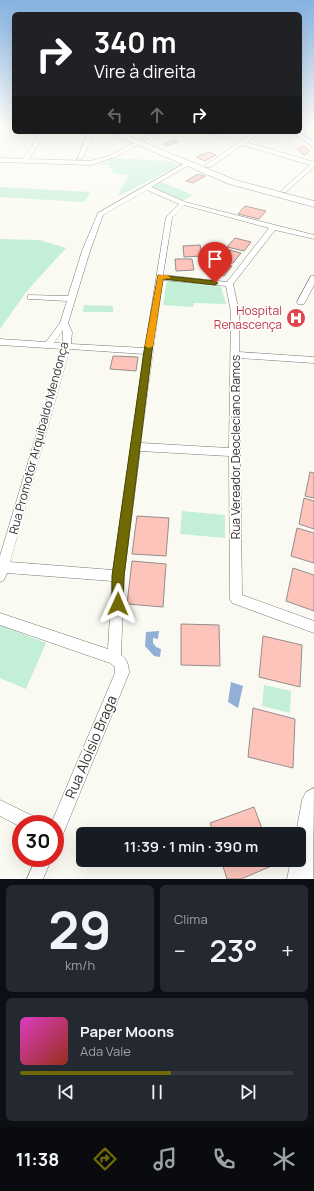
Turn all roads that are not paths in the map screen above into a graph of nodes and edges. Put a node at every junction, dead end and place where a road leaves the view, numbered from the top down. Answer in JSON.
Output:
{"nodes":[{"id":1,"x":183,"y":166,"type":"edge"},
{"id":2,"x":192,"y":166,"type":"edge"},
{"id":3,"x":208,"y":166,"type":"edge"},
{"id":4,"x":312,"y":166,"type":"edge"},
{"id":5,"x":146,"y":187,"type":"junction"},
{"id":6,"x":284,"y":191,"type":"junction"},
{"id":7,"x":314,"y":198,"type":"edge"},
{"id":8,"x":182,"y":202,"type":"junction"},
{"id":9,"x":314,"y":204,"type":"edge"},
{"id":10,"x":273,"y":228,"type":"junction"},
{"id":11,"x":314,"y":237,"type":"edge"},
{"id":12,"x":160,"y":277,"type":"junction"},
{"id":13,"x":314,"y":278,"type":"edge"},
{"id":14,"x":229,"y":284,"type":"junction"},
{"id":15,"x":31,"y":296,"type":"dead end"},
{"id":16,"x":72,"y":299,"type":"junction"},
{"id":17,"x":301,"y":302,"type":"dead end"},
{"id":18,"x":64,"y":323,"type":"junction"},
{"id":19,"x":0,"y":342,"type":"edge"},
{"id":20,"x":48,"y":345,"type":"junction"},
{"id":21,"x":67,"y":346,"type":"junction"},
{"id":22,"x":148,"y":351,"type":"junction"},
{"id":23,"x":236,"y":355,"type":"junction"},
{"id":24,"x":314,"y":360,"type":"edge"},
{"id":25,"x":136,"y":448,"type":"junction"},
{"id":26,"x":234,"y":452,"type":"junction"},
{"id":27,"x":2,"y":572,"type":"edge"},
{"id":28,"x":118,"y":576,"type":"junction"},
{"id":29,"x":0,"y":619,"type":"edge"},
{"id":30,"x":314,"y":627,"type":"edge"},
{"id":31,"x":117,"y":660,"type":"junction"},
{"id":32,"x":314,"y":800,"type":"edge"},
{"id":33,"x":0,"y":808,"type":"edge"},
{"id":34,"x":14,"y":815,"type":"edge"},
{"id":35,"x":62,"y":815,"type":"edge"},
{"id":36,"x":40,"y":867,"type":"edge"},
{"id":37,"x":35,"y":879,"type":"edge"},
{"id":38,"x":300,"y":879,"type":"edge"}],
"edges":[{"from":1,"to":5,"type":"street","name":"Rua Promotor Arquibaldo Mendonça"},
{"from":2,"to":9,"type":"main road"},
{"from":3,"to":6,"type":"main road"},
{"from":4,"to":6,"type":"street"},
{"from":5,"to":8,"type":"street"},
{"from":5,"to":16,"type":"street","name":"Rua Promotor Arquibaldo Mendonça"},
{"from":6,"to":7,"type":"main road"},
{"from":8,"to":10,"type":"street"},
{"from":8,"to":12,"type":"street","name":"Rua Aloísio Braga"},
{"from":10,"to":11,"type":"street"},
{"from":10,"to":14,"type":"street"},
{"from":12,"to":14,"type":"street"},
{"from":12,"to":22,"type":"street","name":"Rua Aloísio Braga"},
{"from":13,"to":17,"type":"street"},
{"from":14,"to":23,"type":"street","name":"Rua Vereador Deocleciano Ramos"},
{"from":15,"to":16,"type":"street"},
{"from":16,"to":18,"type":"street","name":"Rua Promotor Arquibaldo Mendonça"},
{"from":18,"to":20,"type":"street","name":"Rua Promotor Arquibaldo Mendonça"},
{"from":18,"to":21,"type":"street","name":"Rua Promotor Arquibaldo Mendonça"},
{"from":19,"to":20,"type":"street"},
{"from":20,"to":21,"type":"street"},
{"from":21,"to":22,"type":"street"},
{"from":21,"to":27,"type":"street","name":"Rua Promotor Arquibaldo Mendonça"},
{"from":22,"to":25,"type":"street","name":"Rua Aloísio Braga"},
{"from":23,"to":24,"type":"street"},
{"from":23,"to":26,"type":"street","name":"Rua Vereador Deocleciano Ramos"},
{"from":25,"to":26,"type":"street"},
{"from":25,"to":28,"type":"street","name":"Rua Aloísio Braga"},
{"from":26,"to":30,"type":"street","name":"Rua Vereador Deocleciano Ramos"},
{"from":27,"to":28,"type":"street"},
{"from":28,"to":31,"type":"street","name":"Rua Aloísio Braga"},
{"from":29,"to":31,"type":"street"},
{"from":31,"to":35,"type":"street","name":"Rua Aloísio Braga"},
{"from":32,"to":38,"type":"main road"},
{"from":33,"to":34,"type":"street"},
{"from":36,"to":37,"type":"street"}]}
